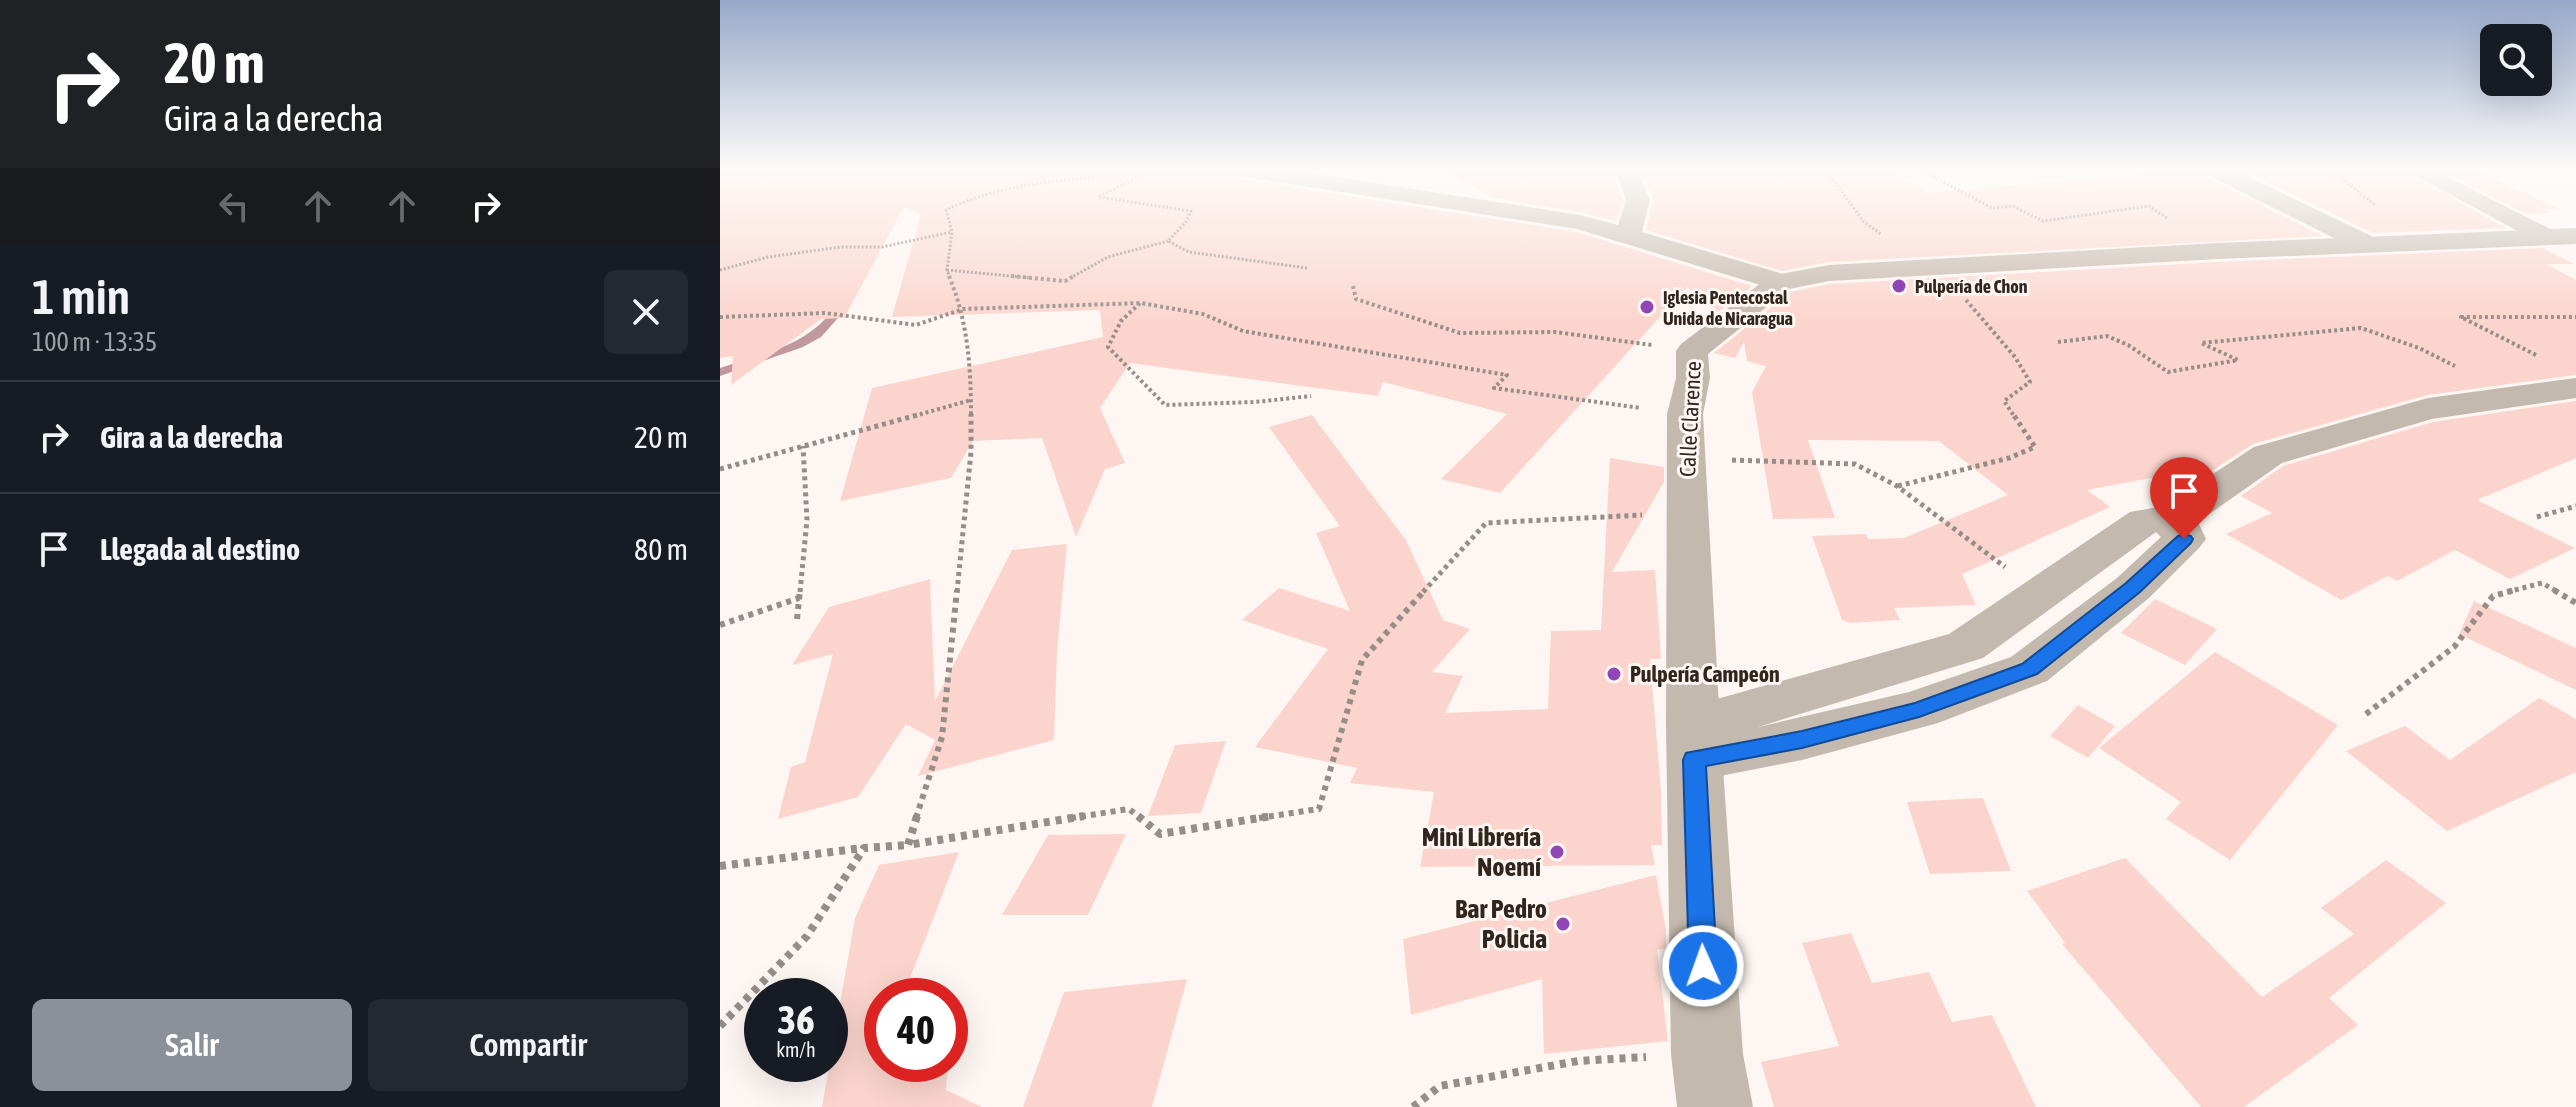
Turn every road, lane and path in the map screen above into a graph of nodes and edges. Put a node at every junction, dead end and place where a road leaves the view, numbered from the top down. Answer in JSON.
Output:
{"nodes":[{"id":1,"x":949,"y":221,"type":"edge"},
{"id":2,"x":1187,"y":221,"type":"edge"},
{"id":3,"x":1571,"y":221,"type":"edge"},
{"id":4,"x":1632,"y":221,"type":"edge"},
{"id":5,"x":1863,"y":221,"type":"edge"},
{"id":6,"x":2171,"y":221,"type":"edge"},
{"id":7,"x":2319,"y":221,"type":"edge"},
{"id":8,"x":2515,"y":221,"type":"edge"},
{"id":9,"x":952,"y":232,"type":"junction"},
{"id":10,"x":1628,"y":235,"type":"junction"},
{"id":11,"x":2576,"y":236,"type":"edge"},
{"id":12,"x":2547,"y":237,"type":"junction"},
{"id":13,"x":1168,"y":241,"type":"junction"},
{"id":14,"x":2371,"y":246,"type":"junction"},
{"id":15,"x":2218,"y":251,"type":"junction"},
{"id":16,"x":1929,"y":266,"type":"junction"},
{"id":17,"x":1307,"y":268,"type":"dead end"},
{"id":18,"x":720,"y":270,"type":"edge"},
{"id":19,"x":947,"y":270,"type":"junction"},
{"id":20,"x":1780,"y":282,"type":"junction"},
{"id":21,"x":1353,"y":286,"type":"dead end"},
{"id":22,"x":1141,"y":303,"type":"junction"},
{"id":23,"x":963,"y":309,"type":"junction"},
{"id":24,"x":720,"y":317,"type":"edge"},
{"id":25,"x":2576,"y":317,"type":"edge"},
{"id":26,"x":2058,"y":342,"type":"dead end"},
{"id":27,"x":1692,"y":351,"type":"junction"},
{"id":28,"x":2544,"y":360,"type":"dead end"},
{"id":29,"x":2576,"y":388,"type":"edge"},
{"id":30,"x":1311,"y":396,"type":"dead end"},
{"id":31,"x":2517,"y":396,"type":"junction"},
{"id":32,"x":971,"y":400,"type":"junction"},
{"id":33,"x":1686,"y":438,"type":"junction"},
{"id":34,"x":803,"y":446,"type":"junction"},
{"id":35,"x":720,"y":469,"type":"edge"},
{"id":36,"x":1897,"y":486,"type":"junction"},
{"id":37,"x":2576,"y":506,"type":"edge"},
{"id":38,"x":1687,"y":513,"type":"junction"},
{"id":39,"x":2537,"y":517,"type":"dead end"},
{"id":40,"x":2175,"y":518,"type":"junction"},
{"id":41,"x":2041,"y":594,"type":"junction"},
{"id":42,"x":799,"y":598,"type":"junction"},
{"id":43,"x":2576,"y":603,"type":"edge"},
{"id":44,"x":797,"y":619,"type":"dead end"},
{"id":45,"x":720,"y":625,"type":"edge"},
{"id":46,"x":2366,"y":714,"type":"dead end"},
{"id":47,"x":1694,"y":742,"type":"junction"},
{"id":48,"x":908,"y":845,"type":"junction"},
{"id":49,"x":864,"y":848,"type":"junction"},
{"id":50,"x":720,"y":866,"type":"edge"},
{"id":51,"x":720,"y":1026,"type":"edge"},
{"id":52,"x":1707,"y":1054,"type":"junction"},
{"id":53,"x":1413,"y":1107,"type":"edge"},
{"id":54,"x":1715,"y":1107,"type":"edge"}],
"edges":[{"from":1,"to":9,"type":"path"},
{"from":2,"to":13,"type":"path"},
{"from":3,"to":10,"type":"street"},
{"from":4,"to":10,"type":"street"},
{"from":5,"to":16,"type":"path"},
{"from":6,"to":15,"type":"path"},
{"from":7,"to":14,"type":"street"},
{"from":8,"to":12,"type":"street"},
{"from":9,"to":18,"type":"path"},
{"from":9,"to":19,"type":"path"},
{"from":10,"to":20,"type":"street"},
{"from":11,"to":12,"type":"street","name":"Calle Clarence"},
{"from":12,"to":14,"type":"street","name":"Calle Clarence"},
{"from":13,"to":17,"type":"path"},
{"from":13,"to":19,"type":"path"},
{"from":14,"to":15,"type":"street","name":"Calle Clarence"},
{"from":15,"to":16,"type":"street","name":"Calle Clarence"},
{"from":16,"to":20,"type":"street","name":"Calle Clarence"},
{"from":16,"to":36,"type":"path"},
{"from":19,"to":23,"type":"path"},
{"from":20,"to":27,"type":"street","name":"Calle Clarence"},
{"from":21,"to":27,"type":"path"},
{"from":22,"to":23,"type":"path"},
{"from":22,"to":30,"type":"path"},
{"from":22,"to":33,"type":"path"},
{"from":23,"to":24,"type":"path"},
{"from":23,"to":32,"type":"path"},
{"from":25,"to":28,"type":"path"},
{"from":26,"to":31,"type":"path"},
{"from":27,"to":33,"type":"street","name":"Calle Clarence"},
{"from":29,"to":31,"type":"street"},
{"from":31,"to":40,"type":"street"},
{"from":32,"to":34,"type":"path"},
{"from":32,"to":48,"type":"path"},
{"from":33,"to":36,"type":"path"},
{"from":33,"to":38,"type":"street","name":"Calle Clarence"},
{"from":34,"to":35,"type":"path"},
{"from":34,"to":42,"type":"path"},
{"from":36,"to":41,"type":"path"},
{"from":37,"to":39,"type":"path"},
{"from":38,"to":47,"type":"street","name":"Calle Clarence"},
{"from":38,"to":48,"type":"path"},
{"from":40,"to":41,"type":"street"},
{"from":40,"to":47,"type":"street"},
{"from":41,"to":47,"type":"street"},
{"from":42,"to":44,"type":"path"},
{"from":42,"to":45,"type":"path"},
{"from":43,"to":46,"type":"path"},
{"from":47,"to":52,"type":"street","name":"Calle Clarence"},
{"from":48,"to":49,"type":"path"},
{"from":49,"to":50,"type":"path"},
{"from":49,"to":51,"type":"path"},
{"from":52,"to":53,"type":"path"},
{"from":52,"to":54,"type":"street","name":"Calle Clarence"}]}
